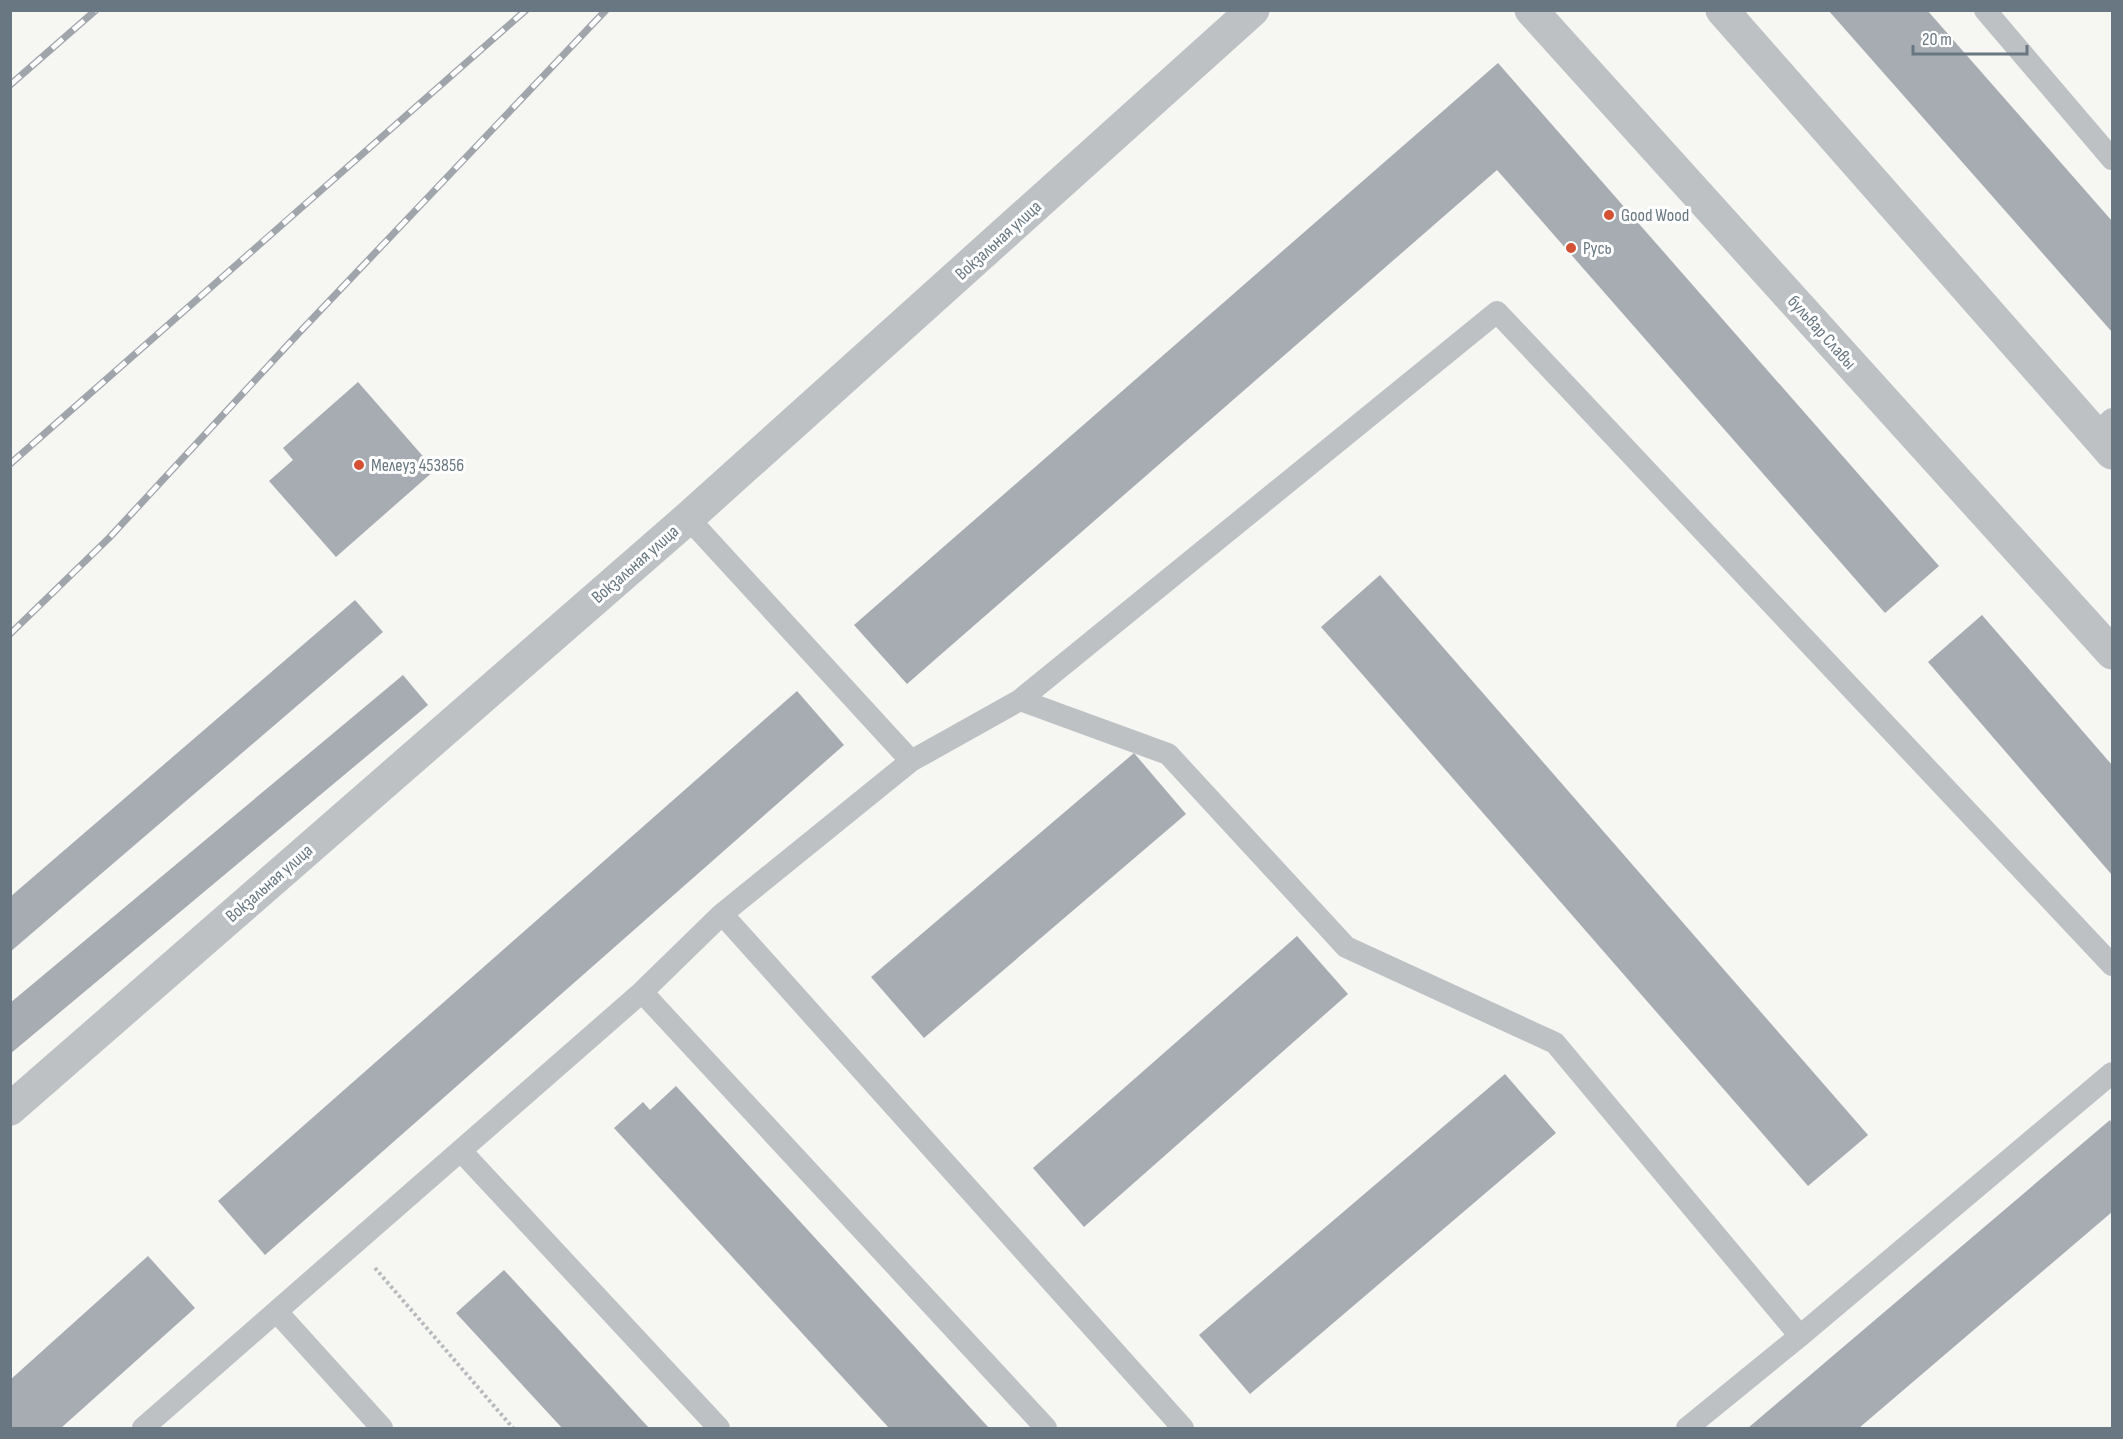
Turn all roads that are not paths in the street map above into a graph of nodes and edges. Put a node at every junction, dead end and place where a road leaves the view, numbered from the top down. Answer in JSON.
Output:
{"nodes":[{"id":1,"x":1253,"y":10,"type":"edge"},
{"id":2,"x":1531,"y":10,"type":"edge"},
{"id":3,"x":1722,"y":10,"type":"edge"},
{"id":4,"x":1985,"y":10,"type":"edge"},
{"id":5,"x":2112,"y":159,"type":"edge"},
{"id":6,"x":2107,"y":435,"type":"edge"},
{"id":7,"x":688,"y":518,"type":"junction"},
{"id":8,"x":2112,"y":653,"type":"edge"},
{"id":9,"x":1020,"y":700,"type":"junction"},
{"id":10,"x":911,"y":760,"type":"junction"},
{"id":11,"x":722,"y":914,"type":"junction"},
{"id":12,"x":2112,"y":965,"type":"edge"},
{"id":13,"x":642,"y":992,"type":"junction"},
{"id":14,"x":2112,"y":1073,"type":"edge"},
{"id":15,"x":10,"y":1109,"type":"edge"},
{"id":16,"x":461,"y":1150,"type":"junction"},
{"id":17,"x":277,"y":1312,"type":"junction"},
{"id":18,"x":1800,"y":1336,"type":"junction"},
{"id":19,"x":143,"y":1428,"type":"edge"},
{"id":20,"x":382,"y":1428,"type":"edge"},
{"id":21,"x":719,"y":1428,"type":"edge"},
{"id":22,"x":1046,"y":1428,"type":"edge"},
{"id":23,"x":1183,"y":1428,"type":"edge"},
{"id":24,"x":1687,"y":1428,"type":"edge"}],
"edges":[{"from":1,"to":7,"type":"street","name":"Вокзальная улица"},
{"from":2,"to":8,"type":"street","name":"бульвар Славы"},
{"from":3,"to":6,"type":"street"},
{"from":4,"to":5,"type":"lane"},
{"from":7,"to":10,"type":"lane"},
{"from":7,"to":15,"type":"street","name":"Вокзальная улица"},
{"from":9,"to":10,"type":"lane"},
{"from":9,"to":12,"type":"lane"},
{"from":9,"to":18,"type":"lane"},
{"from":10,"to":11,"type":"lane"},
{"from":11,"to":13,"type":"lane"},
{"from":11,"to":23,"type":"lane"},
{"from":13,"to":16,"type":"lane"},
{"from":13,"to":22,"type":"lane"},
{"from":14,"to":18,"type":"lane"},
{"from":16,"to":17,"type":"lane"},
{"from":16,"to":21,"type":"lane"},
{"from":17,"to":19,"type":"lane"},
{"from":17,"to":20,"type":"lane"},
{"from":18,"to":24,"type":"lane"}]}
